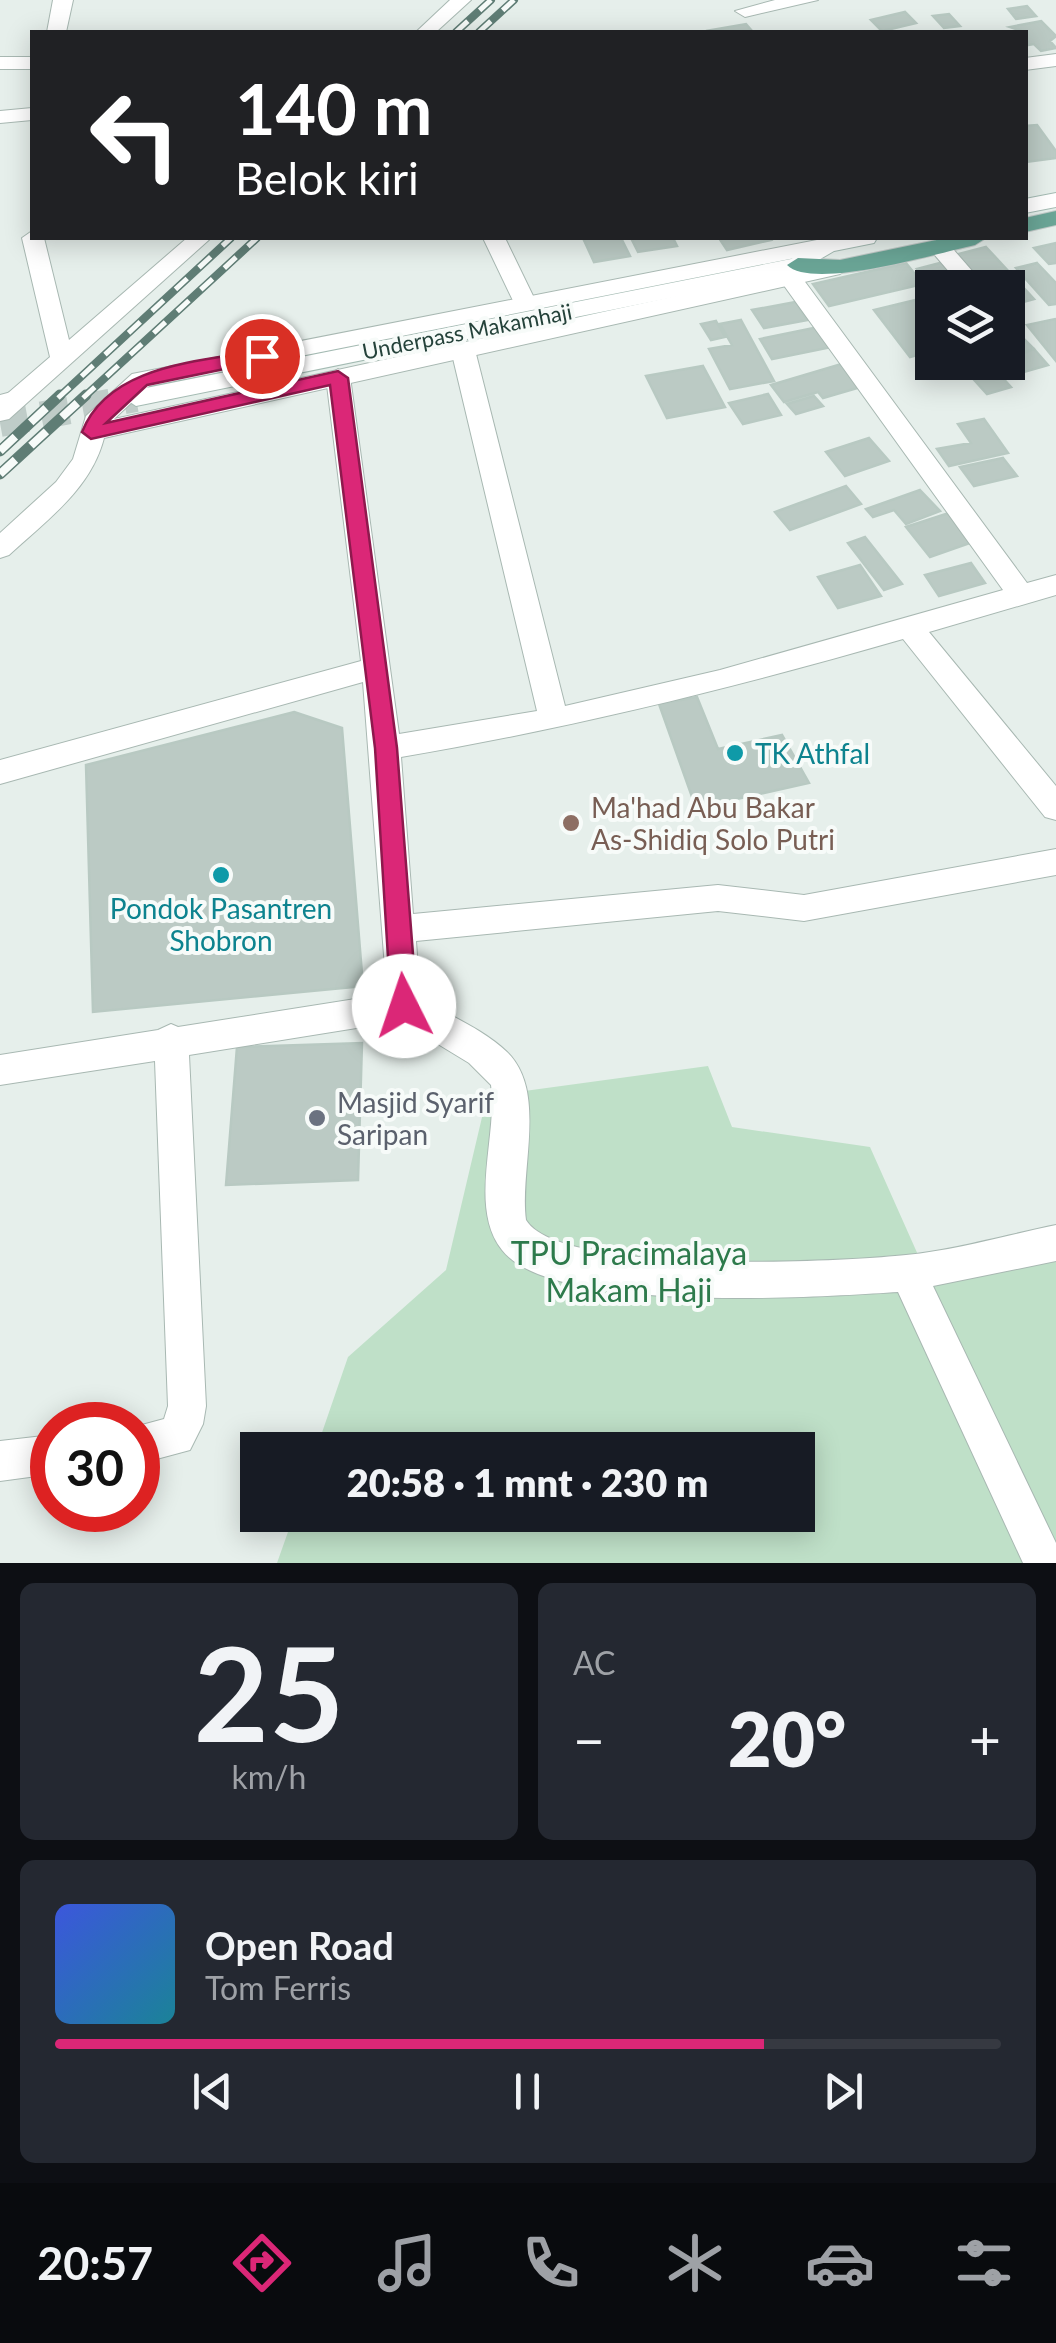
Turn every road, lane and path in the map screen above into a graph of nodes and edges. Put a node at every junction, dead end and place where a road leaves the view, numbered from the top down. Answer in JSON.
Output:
{"nodes":[{"id":1,"x":63,"y":0,"type":"edge"},
{"id":2,"x":460,"y":0,"type":"edge"},
{"id":3,"x":808,"y":0,"type":"edge"},
{"id":4,"x":740,"y":5,"type":"edge"},
{"id":5,"x":57,"y":30,"type":"edge"},
{"id":6,"x":427,"y":30,"type":"edge"},
{"id":7,"x":764,"y":30,"type":"edge"},
{"id":8,"x":1056,"y":60,"type":"edge"},
{"id":9,"x":0,"y":62,"type":"edge"},
{"id":10,"x":30,"y":62,"type":"edge"},
{"id":11,"x":1028,"y":64,"type":"edge"},
{"id":12,"x":30,"y":114,"type":"edge"},
{"id":13,"x":0,"y":117,"type":"edge"},
{"id":14,"x":1056,"y":200,"type":"edge"},
{"id":15,"x":1028,"y":205,"type":"edge"},
{"id":16,"x":1056,"y":218,"type":"edge"},
{"id":17,"x":1028,"y":224,"type":"edge"},
{"id":18,"x":34,"y":240,"type":"edge"},
{"id":19,"x":198,"y":240,"type":"edge"},
{"id":20,"x":495,"y":240,"type":"edge"},
{"id":21,"x":855,"y":240,"type":"edge"},
{"id":22,"x":966,"y":240,"type":"edge"},
{"id":23,"x":827,"y":245,"type":"junction"},
{"id":24,"x":938,"y":246,"type":"junction"},
{"id":25,"x":840,"y":267,"type":"joint"},
{"id":26,"x":960,"y":270,"type":"edge"},
{"id":27,"x":795,"y":272,"type":"junction"},
{"id":28,"x":524,"y":302,"type":"junction"},
{"id":29,"x":463,"y":350,"type":"junction"},
{"id":30,"x":62,"y":358,"type":"junction"},
{"id":31,"x":338,"y":378,"type":"junction"},
{"id":32,"x":136,"y":398,"type":"tunnel mouth"},
{"id":33,"x":5,"y":405,"type":"edge"},
{"id":34,"x":91,"y":432,"type":"junction"},
{"id":35,"x":0,"y":548,"type":"edge"},
{"id":36,"x":1056,"y":585,"type":"edge"},
{"id":37,"x":1020,"y":594,"type":"junction"},
{"id":38,"x":911,"y":629,"type":"junction"},
{"id":39,"x":374,"y":668,"type":"junction"},
{"id":40,"x":554,"y":720,"type":"junction"},
{"id":41,"x":386,"y":748,"type":"junction"},
{"id":42,"x":0,"y":772,"type":"edge"},
{"id":43,"x":1056,"y":808,"type":"edge"},
{"id":44,"x":1056,"y":862,"type":"edge"},
{"id":45,"x":399,"y":930,"type":"junction"},
{"id":46,"x":404,"y":1006,"type":"junction"},
{"id":47,"x":171,"y":1040,"type":"junction"},
{"id":48,"x":0,"y":1070,"type":"edge"},
{"id":49,"x":1056,"y":1243,"type":"edge"},
{"id":50,"x":908,"y":1273,"type":"junction"},
{"id":51,"x":160,"y":1440,"type":"edge"},
{"id":52,"x":30,"y":1458,"type":"edge"},
{"id":53,"x":0,"y":1461,"type":"edge"},
{"id":54,"x":1044,"y":1563,"type":"edge"}],
"edges":[{"from":1,"to":5,"type":"street"},
{"from":2,"to":6,"type":"street"},
{"from":3,"to":4,"type":"street"},
{"from":4,"to":7,"type":"street"},
{"from":8,"to":11,"type":"street"},
{"from":9,"to":10,"type":"street"},
{"from":12,"to":13,"type":"street"},
{"from":14,"to":15,"type":"street"},
{"from":16,"to":17,"type":"main road"},
{"from":18,"to":30,"type":"street"},
{"from":19,"to":30,"type":"street"},
{"from":20,"to":28,"type":"street"},
{"from":21,"to":23,"type":"street"},
{"from":22,"to":24,"type":"main road"},
{"from":23,"to":27,"type":"street"},
{"from":23,"to":28,"type":"street"},
{"from":24,"to":25,"type":"main road"},
{"from":24,"to":26,"type":"street"},
{"from":25,"to":27,"type":"street"},
{"from":27,"to":29,"type":"street"},
{"from":27,"to":32,"type":"street","name":"Underpass Makamhaji"},
{"from":27,"to":37,"type":"street"},
{"from":28,"to":34,"type":"street"},
{"from":29,"to":31,"type":"street"},
{"from":29,"to":40,"type":"street"},
{"from":30,"to":33,"type":"street"},
{"from":31,"to":34,"type":"street"},
{"from":31,"to":39,"type":"street"},
{"from":34,"to":35,"type":"street"},
{"from":36,"to":37,"type":"street"},
{"from":37,"to":38,"type":"street"},
{"from":38,"to":40,"type":"street"},
{"from":38,"to":43,"type":"street"},
{"from":39,"to":41,"type":"street"},
{"from":39,"to":42,"type":"street"},
{"from":40,"to":41,"type":"street"},
{"from":41,"to":45,"type":"street"},
{"from":44,"to":45,"type":"street"},
{"from":45,"to":46,"type":"street"},
{"from":46,"to":47,"type":"street"},
{"from":46,"to":50,"type":"street"},
{"from":47,"to":48,"type":"street"},
{"from":47,"to":51,"type":"street"},
{"from":49,"to":50,"type":"street"},
{"from":50,"to":54,"type":"street"},
{"from":52,"to":53,"type":"street"}]}
